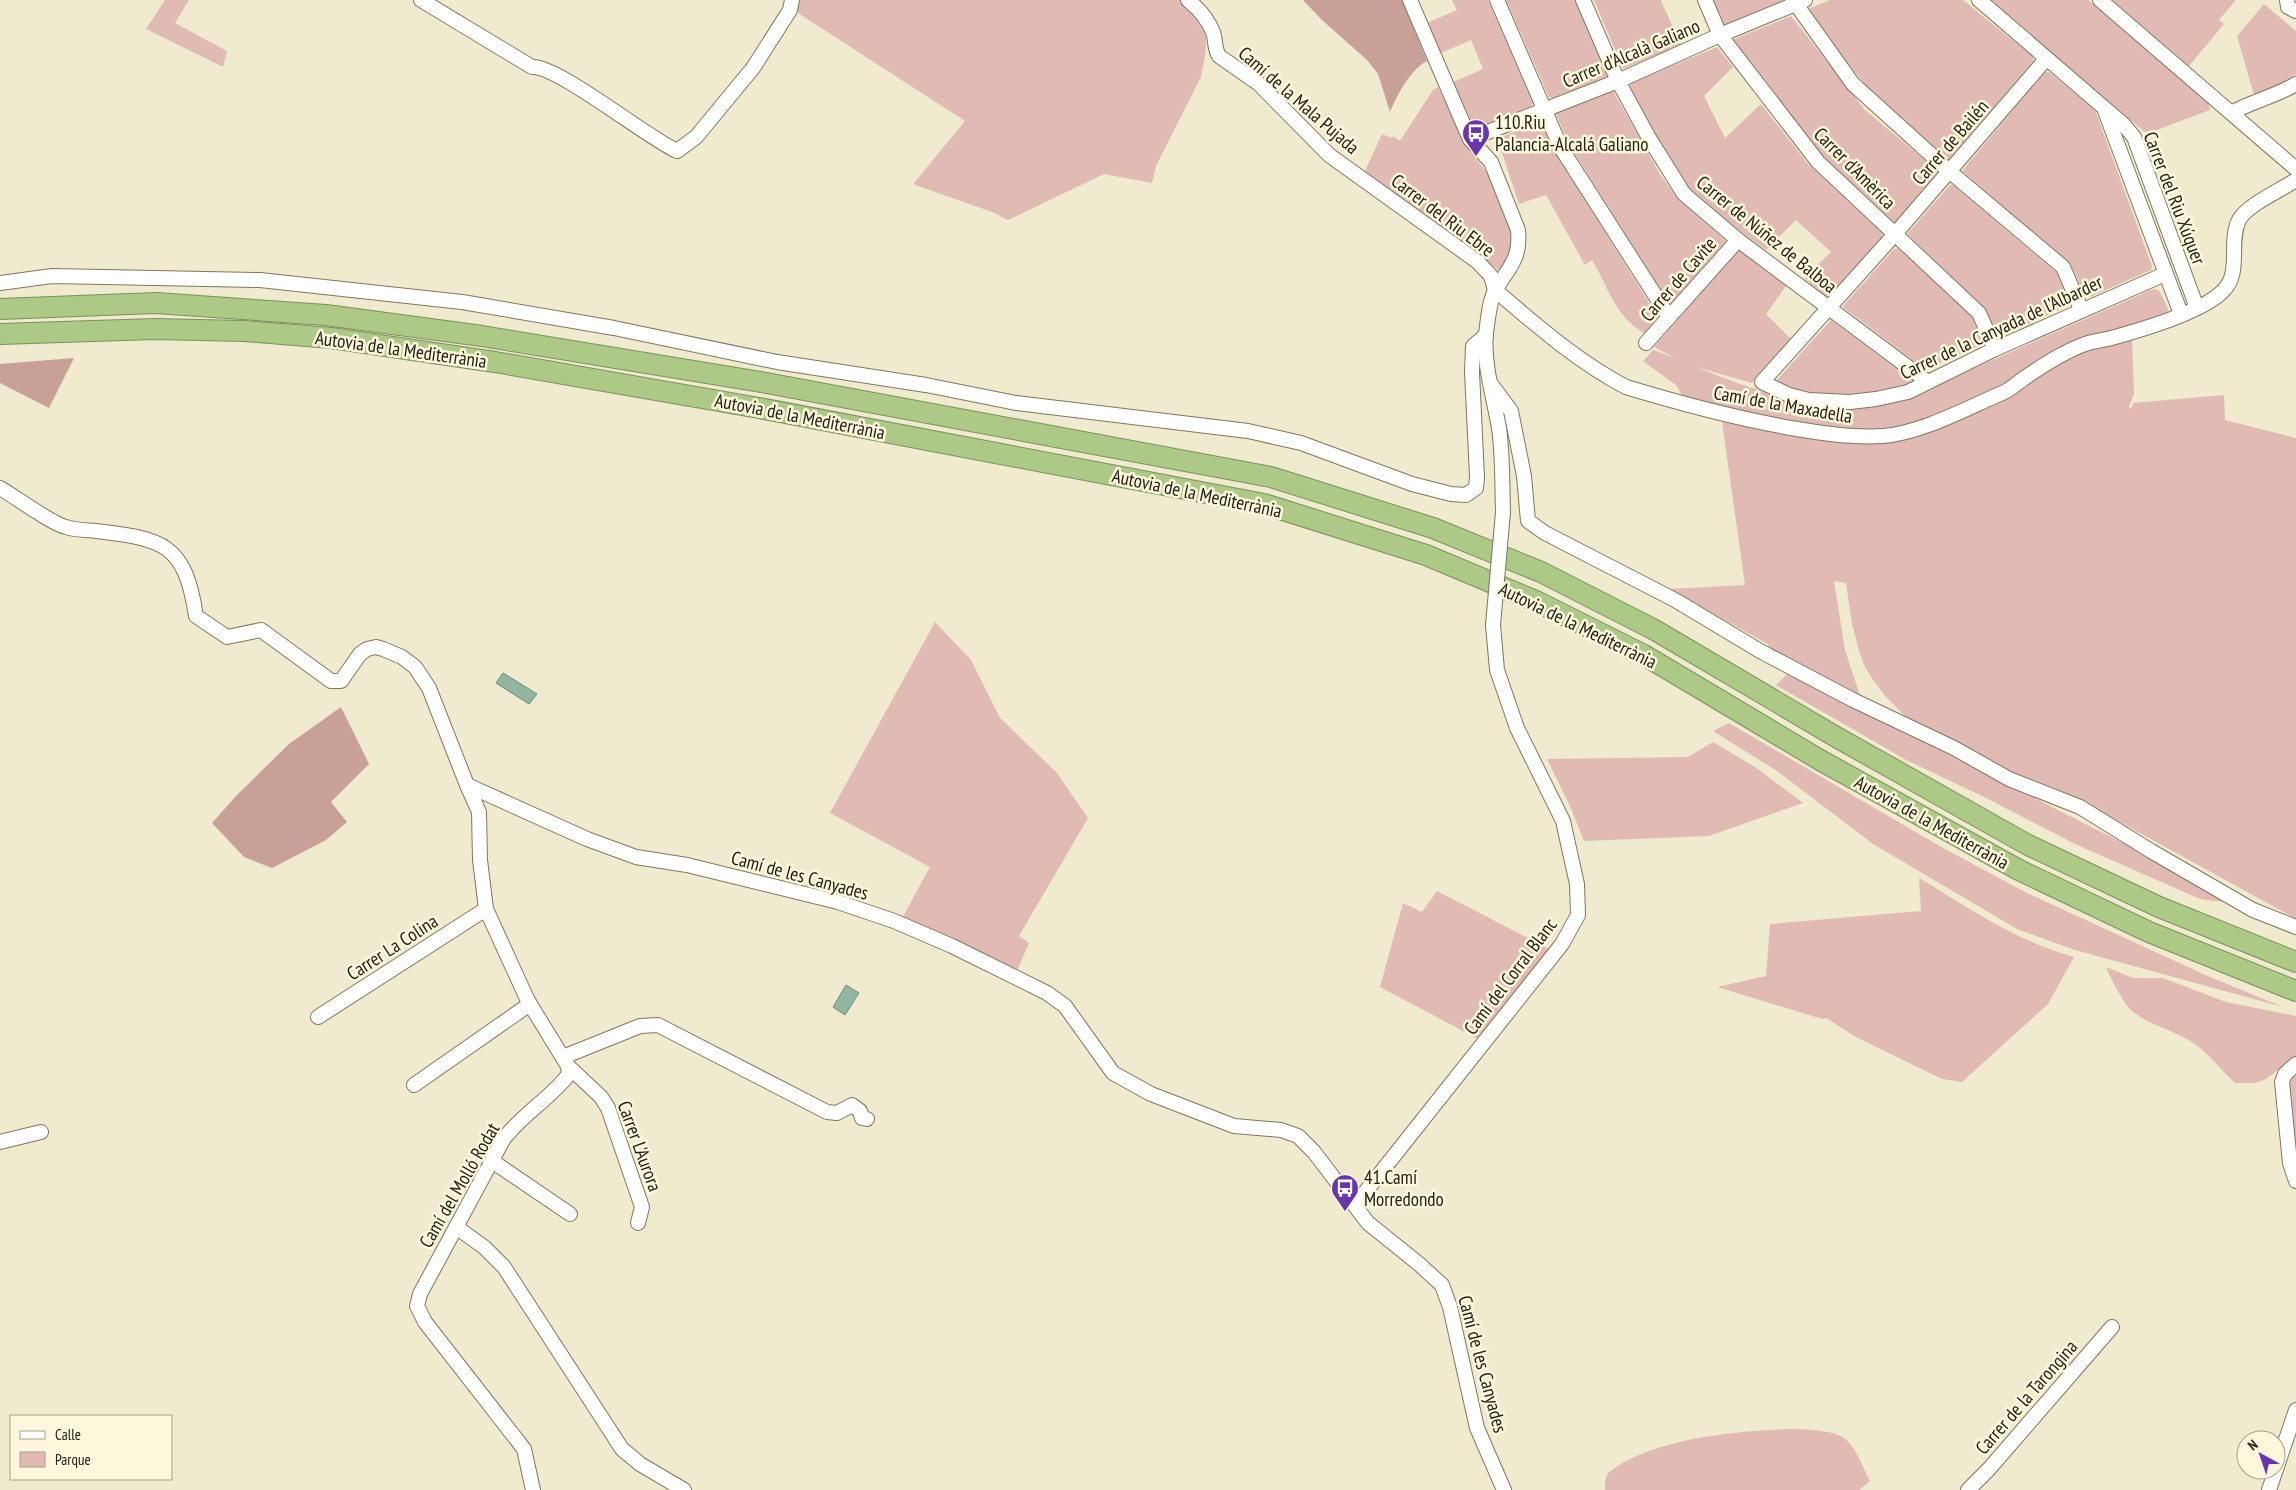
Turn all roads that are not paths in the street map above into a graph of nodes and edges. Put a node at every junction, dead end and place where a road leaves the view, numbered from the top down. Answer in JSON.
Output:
{"nodes":[{"id":1,"x":421,"y":0,"type":"edge"},
{"id":2,"x":792,"y":0,"type":"edge"},
{"id":3,"x":1188,"y":0,"type":"edge"},
{"id":4,"x":1410,"y":0,"type":"edge"},
{"id":5,"x":1497,"y":0,"type":"edge"},
{"id":6,"x":1584,"y":0,"type":"edge"},
{"id":7,"x":1705,"y":0,"type":"edge"},
{"id":8,"x":1979,"y":0,"type":"edge"},
{"id":9,"x":2100,"y":0,"type":"edge"},
{"id":10,"x":1797,"y":1,"type":"edge"},
{"id":11,"x":1720,"y":35,"type":"junction"},
{"id":12,"x":2046,"y":59,"type":"junction"},
{"id":13,"x":1618,"y":81,"type":"junction"},
{"id":14,"x":2296,"y":84,"type":"edge"},
{"id":15,"x":1546,"y":109,"type":"junction"},
{"id":16,"x":2105,"y":110,"type":"junction"},
{"id":17,"x":2233,"y":112,"type":"junction"},
{"id":18,"x":1470,"y":139,"type":"junction"},
{"id":19,"x":2296,"y":169,"type":"edge"},
{"id":20,"x":1949,"y":172,"type":"junction"},
{"id":21,"x":1360,"y":176,"type":"joint"},
{"id":22,"x":2296,"y":180,"type":"edge"},
{"id":23,"x":1895,"y":234,"type":"junction"},
{"id":24,"x":1738,"y":240,"type":"junction"},
{"id":25,"x":2165,"y":274,"type":"junction"},
{"id":26,"x":0,"y":283,"type":"edge"},
{"id":27,"x":1495,"y":290,"type":"junction"},
{"id":28,"x":1829,"y":308,"type":"junction"},
{"id":29,"x":2197,"y":308,"type":"junction"},
{"id":30,"x":0,"y":309,"type":"edge"},
{"id":31,"x":2081,"y":309,"type":"junction"},
{"id":32,"x":2181,"y":314,"type":"junction"},
{"id":33,"x":1669,"y":317,"type":"junction"},
{"id":34,"x":0,"y":334,"type":"edge"},
{"id":35,"x":1486,"y":335,"type":"junction"},
{"id":36,"x":1646,"y":343,"type":"dead end"},
{"id":37,"x":1995,"y":349,"type":"junction"},
{"id":38,"x":1762,"y":382,"type":"joint"},
{"id":39,"x":1928,"y":382,"type":"junction"},
{"id":40,"x":1491,"y":384,"type":"junction"},
{"id":41,"x":0,"y":488,"type":"edge"},
{"id":42,"x":467,"y":784,"type":"junction"},
{"id":43,"x":486,"y":909,"type":"junction"},
{"id":44,"x":2296,"y":927,"type":"edge"},
{"id":45,"x":2296,"y":962,"type":"edge"},
{"id":46,"x":2296,"y":991,"type":"edge"},
{"id":47,"x":530,"y":1004,"type":"junction"},
{"id":48,"x":318,"y":1017,"type":"dead end"},
{"id":49,"x":565,"y":1062,"type":"junction"},
{"id":50,"x":2296,"y":1064,"type":"edge"},
{"id":51,"x":414,"y":1085,"type":"dead end"},
{"id":52,"x":868,"y":1119,"type":"dead end"},
{"id":53,"x":41,"y":1132,"type":"dead end"},
{"id":54,"x":0,"y":1142,"type":"edge"},
{"id":55,"x":492,"y":1161,"type":"junction"},
{"id":56,"x":2296,"y":1181,"type":"edge"},
{"id":57,"x":1355,"y":1205,"type":"junction"},
{"id":58,"x":570,"y":1214,"type":"dead end"},
{"id":59,"x":638,"y":1223,"type":"dead end"},
{"id":60,"x":456,"y":1227,"type":"junction"},
{"id":61,"x":2112,"y":1327,"type":"dead end"},
{"id":62,"x":2296,"y":1410,"type":"edge"},
{"id":63,"x":533,"y":1490,"type":"edge"},
{"id":64,"x":684,"y":1490,"type":"edge"},
{"id":65,"x":1504,"y":1490,"type":"edge"},
{"id":66,"x":1968,"y":1490,"type":"edge"},
{"id":67,"x":2269,"y":1490,"type":"edge"}],
"edges":[{"from":1,"to":2,"type":"street"},
{"from":3,"to":21,"type":"street","name":"Camí de la Mala Pujada"},
{"from":4,"to":18,"type":"street"},
{"from":5,"to":15,"type":"street"},
{"from":6,"to":13,"type":"street","name":"Carrer de Núñez de Balboa"},
{"from":7,"to":11,"type":"street","name":"Carrer d'Amèrica"},
{"from":8,"to":12,"type":"street","name":"Carrer del Riu Xúquer"},
{"from":9,"to":17,"type":"street"},
{"from":10,"to":11,"type":"street","name":"Carrer d'Alcalà Galiano"},
{"from":10,"to":20,"type":"street"},
{"from":11,"to":13,"type":"street","name":"Carrer d'Alcalà Galiano"},
{"from":11,"to":23,"type":"street","name":"Carrer d'Amèrica"},
{"from":12,"to":16,"type":"street","name":"Carrer del Riu Xúquer"},
{"from":12,"to":20,"type":"street","name":"Carrer de Bailén"},
{"from":13,"to":15,"type":"street","name":"Carrer d'Alcalà Galiano"},
{"from":13,"to":24,"type":"street","name":"Carrer de Núñez de Balboa"},
{"from":14,"to":17,"type":"street"},
{"from":15,"to":18,"type":"street","name":"Carrer d'Alcalà Galiano"},
{"from":15,"to":33,"type":"street"},
{"from":16,"to":25,"type":"street","name":"Carrer del Riu Xúquer"},
{"from":16,"to":29,"type":"street","name":"Carrer del Riu Xúquer"},
{"from":17,"to":19,"type":"street"},
{"from":18,"to":27,"type":"street"},
{"from":20,"to":23,"type":"street","name":"Carrer de Bailén"},
{"from":20,"to":31,"type":"street"},
{"from":21,"to":27,"type":"street","name":"Carrer del Riu Ebre"},
{"from":22,"to":29,"type":"street","name":"Camí de la Maxadella"},
{"from":23,"to":28,"type":"street","name":"Carrer de Bailén"},
{"from":23,"to":37,"type":"street","name":"Carrer d'Amèrica"},
{"from":24,"to":28,"type":"street","name":"Carrer de Núñez de Balboa"},
{"from":24,"to":33,"type":"street","name":"Carrer de Cavite"},
{"from":25,"to":31,"type":"street","name":"Carrer de la Canyada de l'Albarder"},
{"from":25,"to":32,"type":"street","name":"Carrer del Riu Xúquer"},
{"from":26,"to":35,"type":"street"},
{"from":27,"to":32,"type":"street","name":"Camí de la Maxadella"},
{"from":27,"to":35,"type":"street"},
{"from":28,"to":38,"type":"street","name":"Carrer de Bailén"},
{"from":28,"to":39,"type":"street","name":"Carrer de Núñez de Balboa"},
{"from":29,"to":32,"type":"street","name":"Camí de la Maxadella"},
{"from":30,"to":45,"type":"highway","name":"Autovia de la Mediterrània"},
{"from":31,"to":37,"type":"street","name":"Carrer de la Canyada de l'Albarder"},
{"from":33,"to":36,"type":"street","name":"Carrer de Cavite"},
{"from":34,"to":46,"type":"highway","name":"Autovia de la Mediterrània"},
{"from":35,"to":40,"type":"street","name":"Camí del Corral Blanc"},
{"from":37,"to":39,"type":"street","name":"Carrer de la Canyada de l'Albarder"},
{"from":38,"to":39,"type":"street","name":"Carrer de la Canyada de l'Albarder"},
{"from":40,"to":44,"type":"street"},
{"from":40,"to":57,"type":"street","name":"Camí del Corral Blanc","bridge":true},
{"from":41,"to":42,"type":"street"},
{"from":42,"to":43,"type":"street"},
{"from":42,"to":57,"type":"street","name":"Camí de les Canyades"},
{"from":43,"to":47,"type":"street"},
{"from":43,"to":48,"type":"street","name":"Carrer La Colina"},
{"from":47,"to":49,"type":"street"},
{"from":47,"to":51,"type":"street"},
{"from":49,"to":52,"type":"street"},
{"from":49,"to":55,"type":"street","name":"Camí del Molló Rodat"},
{"from":49,"to":59,"type":"street","name":"Carrer L'Aurora"},
{"from":50,"to":56,"type":"street"},
{"from":53,"to":54,"type":"street"},
{"from":55,"to":58,"type":"street"},
{"from":55,"to":60,"type":"street","name":"Camí del Molló Rodat"},
{"from":57,"to":65,"type":"street","name":"Camí de les Canyades"},
{"from":60,"to":63,"type":"street","name":"Camí del Molló Rodat"},
{"from":60,"to":64,"type":"street"},
{"from":61,"to":66,"type":"street","name":"Carrer de la Tarongina"},
{"from":62,"to":67,"type":"street"}]}
